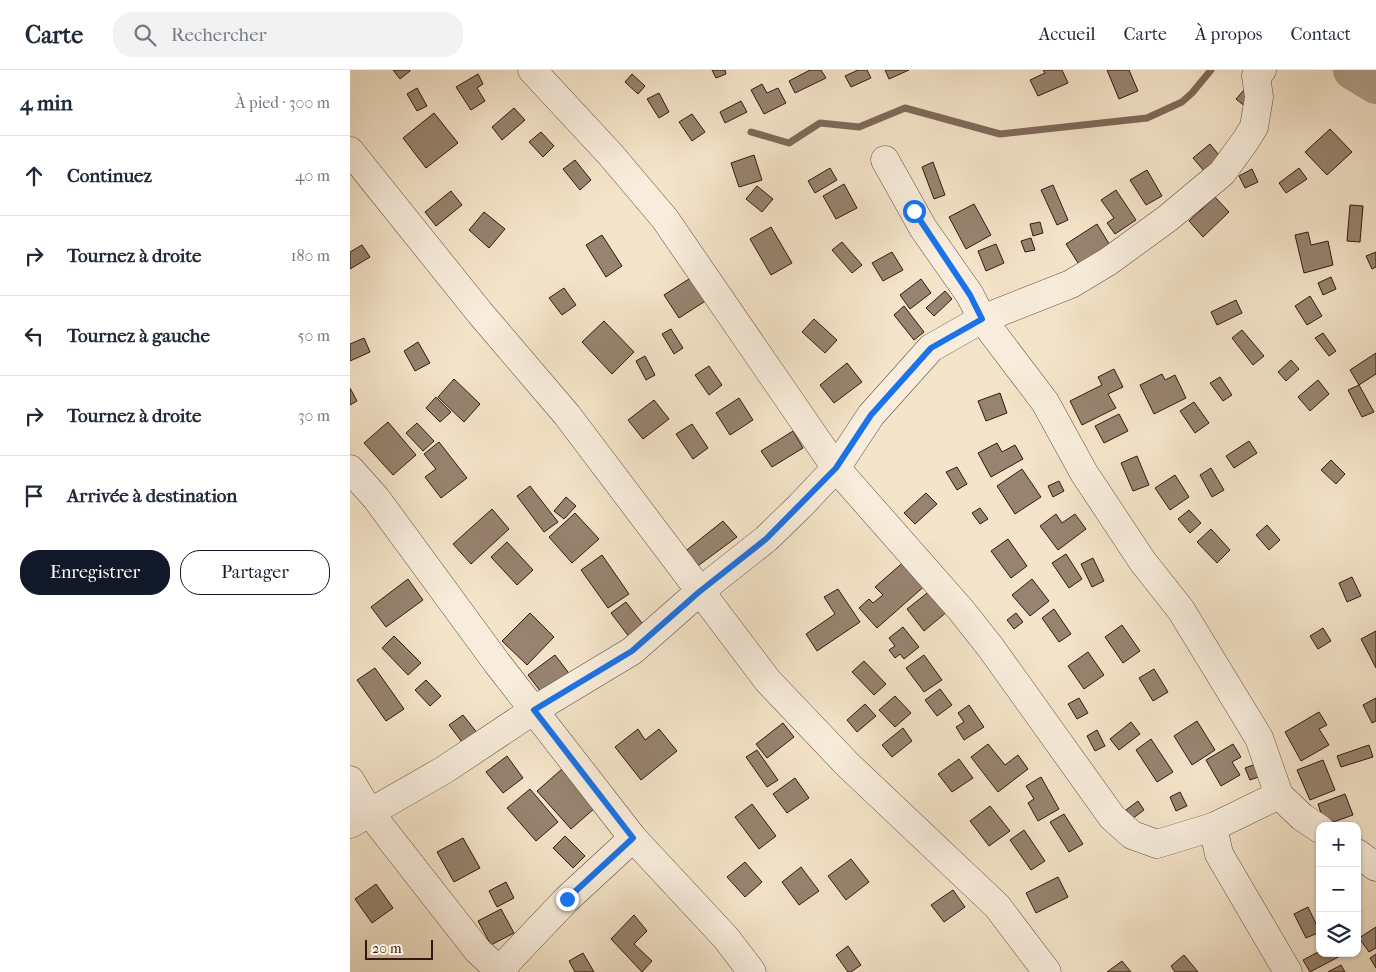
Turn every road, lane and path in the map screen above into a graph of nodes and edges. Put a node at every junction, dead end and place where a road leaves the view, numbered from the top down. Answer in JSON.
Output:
{"nodes":[{"id":1,"x":532,"y":70,"type":"edge"},
{"id":2,"x":1262,"y":70,"type":"edge"},
{"id":3,"x":350,"y":151,"type":"edge"},
{"id":4,"x":885,"y":160,"type":"dead end"},
{"id":5,"x":982,"y":319,"type":"junction"},
{"id":6,"x":836,"y":468,"type":"junction"},
{"id":7,"x":350,"y":469,"type":"edge"},
{"id":8,"x":699,"y":592,"type":"junction"},
{"id":9,"x":534,"y":710,"type":"junction"},
{"id":10,"x":350,"y":780,"type":"edge"},
{"id":11,"x":1279,"y":795,"type":"junction"},
{"id":12,"x":360,"y":819,"type":"edge"},
{"id":13,"x":1316,"y":826,"type":"edge"},
{"id":14,"x":1213,"y":827,"type":"junction"},
{"id":15,"x":633,"y":838,"type":"junction"},
{"id":16,"x":1361,"y":856,"type":"edge"},
{"id":17,"x":1376,"y":867,"type":"edge"},
{"id":18,"x":502,"y":972,"type":"edge"},
{"id":19,"x":752,"y":972,"type":"edge"},
{"id":20,"x":1047,"y":972,"type":"edge"},
{"id":21,"x":1288,"y":972,"type":"edge"}],
"edges":[{"from":1,"to":6,"type":"street"},
{"from":2,"to":5,"type":"street"},
{"from":3,"to":8,"type":"street"},
{"from":4,"to":5,"type":"street"},
{"from":5,"to":6,"type":"street"},
{"from":5,"to":11,"type":"street"},
{"from":6,"to":8,"type":"street"},
{"from":6,"to":14,"type":"street"},
{"from":7,"to":9,"type":"street"},
{"from":8,"to":9,"type":"street"},
{"from":8,"to":20,"type":"street"},
{"from":9,"to":12,"type":"street"},
{"from":9,"to":15,"type":"street"},
{"from":10,"to":12,"type":"street"},
{"from":11,"to":13,"type":"street"},
{"from":11,"to":14,"type":"street"},
{"from":12,"to":18,"type":"street"},
{"from":14,"to":21,"type":"street"},
{"from":15,"to":18,"type":"street"},
{"from":15,"to":19,"type":"street"},
{"from":16,"to":17,"type":"street"}]}
